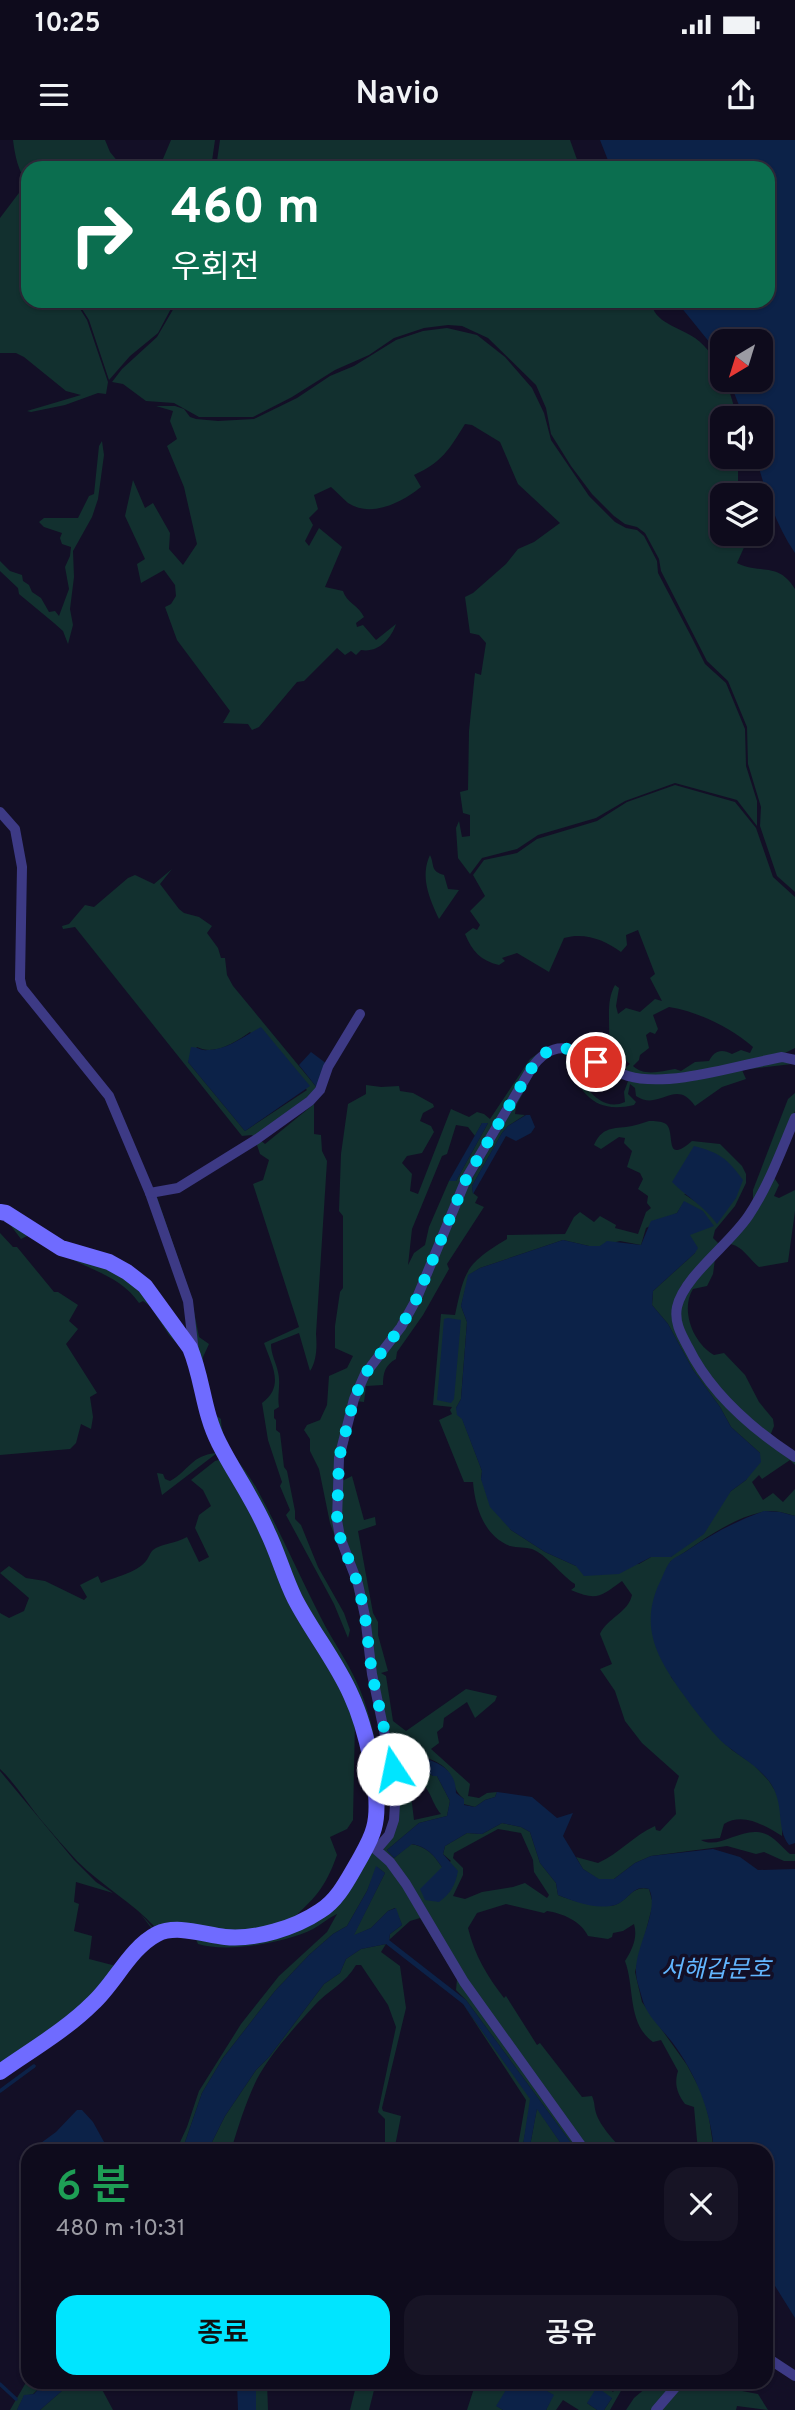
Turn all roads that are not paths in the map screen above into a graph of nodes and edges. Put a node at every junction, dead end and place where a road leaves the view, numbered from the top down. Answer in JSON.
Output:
{"nodes":[{"id":1,"x":0,"y":812,"type":"edge"},
{"id":2,"x":360,"y":1014,"type":"dead end"},
{"id":3,"x":795,"y":1060,"type":"edge"},
{"id":4,"x":795,"y":1118,"type":"edge"},
{"id":5,"x":150,"y":1193,"type":"junction"},
{"id":6,"x":0,"y":1212,"type":"edge"},
{"id":7,"x":195,"y":1358,"type":"junction"},
{"id":8,"x":795,"y":1457,"type":"edge"},
{"id":9,"x":372,"y":1847,"type":"junction"},
{"id":10,"x":0,"y":2072,"type":"edge"},
{"id":11,"x":580,"y":2144,"type":"edge"},
{"id":12,"x":773,"y":2362,"type":"edge"},
{"id":13,"x":795,"y":2376,"type":"edge"},
{"id":14,"x":674,"y":2389,"type":"edge"},
{"id":15,"x":656,"y":2410,"type":"edge"}],
"edges":[{"from":1,"to":5,"type":"street"},
{"from":2,"to":5,"type":"street"},
{"from":3,"to":9,"type":"street"},
{"from":4,"to":8,"type":"street"},
{"from":5,"to":7,"type":"street"},
{"from":6,"to":7,"type":"street"},
{"from":7,"to":9,"type":"street"},
{"from":9,"to":10,"type":"street"},
{"from":9,"to":11,"type":"street"},
{"from":12,"to":13,"type":"street"},
{"from":14,"to":15,"type":"street"}]}
